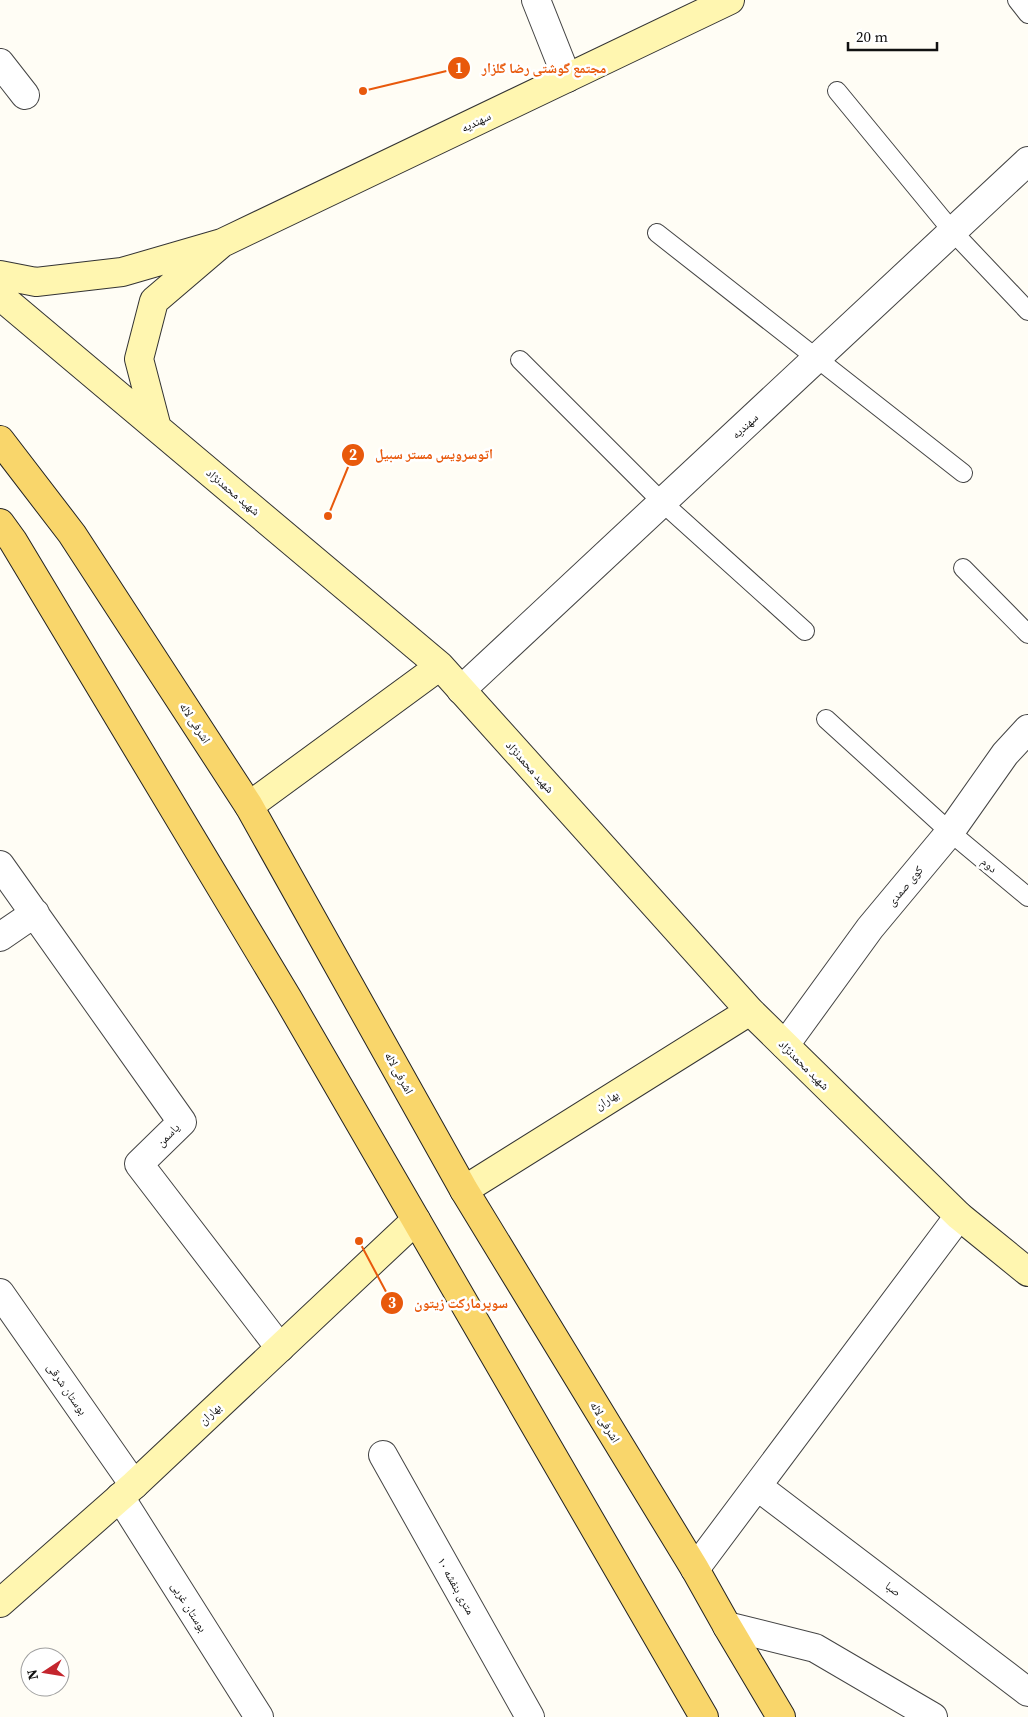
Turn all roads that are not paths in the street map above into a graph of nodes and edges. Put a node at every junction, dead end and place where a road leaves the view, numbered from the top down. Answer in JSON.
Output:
{"nodes":[{"id":1,"x":536,"y":0,"type":"edge"},
{"id":2,"x":730,"y":0,"type":"edge"},
{"id":3,"x":1017,"y":0,"type":"edge"},
{"id":4,"x":1028,"y":14,"type":"edge"},
{"id":5,"x":0,"y":63,"type":"edge"},
{"id":6,"x":567,"y":78,"type":"junction"},
{"id":7,"x":837,"y":91,"type":"dead end"},
{"id":8,"x":25,"y":95,"type":"dead end"},
{"id":9,"x":1028,"y":161,"type":"edge"},
{"id":10,"x":953,"y":232,"type":"junction"},
{"id":11,"x":658,"y":233,"type":"dead end"},
{"id":12,"x":222,"y":243,"type":"junction"},
{"id":13,"x":0,"y":275,"type":"edge"},
{"id":14,"x":0,"y":296,"type":"edge"},
{"id":15,"x":1028,"y":311,"type":"edge"},
{"id":16,"x":817,"y":359,"type":"junction"},
{"id":17,"x":520,"y":360,"type":"dead end"},
{"id":18,"x":157,"y":428,"type":"junction"},
{"id":19,"x":0,"y":440,"type":"edge"},
{"id":20,"x":963,"y":473,"type":"dead end"},
{"id":21,"x":663,"y":503,"type":"junction"},
{"id":22,"x":0,"y":523,"type":"edge"},
{"id":23,"x":963,"y":568,"type":"dead end"},
{"id":24,"x":805,"y":631,"type":"dead end"},
{"id":25,"x":1028,"y":634,"type":"edge"},
{"id":26,"x":440,"y":666,"type":"junction"},
{"id":27,"x":461,"y":690,"type":"junction"},
{"id":28,"x":826,"y":719,"type":"dead end"},
{"id":29,"x":1028,"y":729,"type":"edge"},
{"id":30,"x":249,"y":806,"type":"junction"},
{"id":31,"x":950,"y":832,"type":"junction"},
{"id":32,"x":0,"y":865,"type":"edge"},
{"id":33,"x":1028,"y":897,"type":"edge"},
{"id":34,"x":35,"y":913,"type":"junction"},
{"id":35,"x":0,"y":937,"type":"edge"},
{"id":36,"x":750,"y":1011,"type":"junction"},
{"id":37,"x":785,"y":1046,"type":"junction"},
{"id":38,"x":464,"y":1190,"type":"junction"},
{"id":39,"x":959,"y":1216,"type":"junction"},
{"id":40,"x":416,"y":1220,"type":"junction"},
{"id":41,"x":1028,"y":1272,"type":"edge"},
{"id":42,"x":0,"y":1293,"type":"edge"},
{"id":43,"x":280,"y":1348,"type":"junction"},
{"id":44,"x":383,"y":1455,"type":"dead end"},
{"id":45,"x":757,"y":1486,"type":"junction"},
{"id":46,"x":127,"y":1491,"type":"junction"},
{"id":47,"x":695,"y":1569,"type":"junction"},
{"id":48,"x":0,"y":1603,"type":"edge"},
{"id":49,"x":727,"y":1626,"type":"junction"},
{"id":50,"x":1028,"y":1692,"type":"edge"},
{"id":51,"x":259,"y":1717,"type":"edge"},
{"id":52,"x":530,"y":1717,"type":"edge"},
{"id":53,"x":704,"y":1717,"type":"edge"},
{"id":54,"x":781,"y":1717,"type":"edge"},
{"id":55,"x":933,"y":1717,"type":"edge"}],
"edges":[{"from":1,"to":6,"type":"street"},
{"from":2,"to":6,"type":"main road","name":"سهندیه"},
{"from":3,"to":4,"type":"lane"},
{"from":5,"to":8,"type":"street"},
{"from":6,"to":12,"type":"main road","name":"سهندیه"},
{"from":7,"to":10,"type":"lane"},
{"from":9,"to":10,"type":"street","name":"سهندیه"},
{"from":10,"to":15,"type":"lane"},
{"from":10,"to":16,"type":"street","name":"سهندیه"},
{"from":11,"to":16,"type":"lane"},
{"from":12,"to":13,"type":"main road"},
{"from":12,"to":18,"type":"main road"},
{"from":14,"to":18,"type":"main road","name":"شهید محمدنژاد"},
{"from":16,"to":20,"type":"lane"},
{"from":16,"to":21,"type":"street","name":"سهندیه"},
{"from":17,"to":21,"type":"lane"},
{"from":18,"to":26,"type":"main road","name":"شهید محمدنژاد"},
{"from":19,"to":30,"type":"main road","name":"اشرفی لاله"},
{"from":21,"to":24,"type":"lane"},
{"from":21,"to":27,"type":"street","name":"سهندیه"},
{"from":22,"to":40,"type":"main road"},
{"from":23,"to":25,"type":"lane"},
{"from":26,"to":27,"type":"main road","name":"شهید محمدنژاد"},
{"from":26,"to":30,"type":"main road"},
{"from":27,"to":36,"type":"main road","name":"شهید محمدنژاد"},
{"from":28,"to":31,"type":"lane","name":"دوم"},
{"from":29,"to":31,"type":"street","name":"کوی صمدی"},
{"from":30,"to":38,"type":"main road","name":"اشرفی لاله"},
{"from":31,"to":33,"type":"lane","name":"دوم"},
{"from":31,"to":37,"type":"street","name":"کوی صمدی"},
{"from":32,"to":34,"type":"street"},
{"from":34,"to":35,"type":"street"},
{"from":34,"to":43,"type":"street","name":"یاسمن"},
{"from":36,"to":37,"type":"main road","name":"شهید محمدنژاد"},
{"from":36,"to":38,"type":"main road","name":"بهاران"},
{"from":37,"to":39,"type":"main road","name":"شهید محمدنژاد"},
{"from":38,"to":47,"type":"main road","name":"اشرفی لاله"},
{"from":39,"to":41,"type":"main road","name":"شهید محمدنژاد"},
{"from":39,"to":45,"type":"street"},
{"from":40,"to":43,"type":"main road","name":"بهاران"},
{"from":40,"to":53,"type":"main road"},
{"from":42,"to":46,"type":"street","name":"بوستان شرقی"},
{"from":43,"to":46,"type":"main road","name":"بهاران"},
{"from":44,"to":52,"type":"street","name":"۱۰ متری بنفشه"},
{"from":45,"to":47,"type":"street"},
{"from":45,"to":50,"type":"street","name":"صبا"},
{"from":46,"to":48,"type":"main road","name":"بهاران"},
{"from":46,"to":51,"type":"street","name":"بوستان غربی"},
{"from":47,"to":49,"type":"main road","name":"اشرفی لاله"},
{"from":49,"to":54,"type":"main road","name":"اشرفی لاله"},
{"from":49,"to":55,"type":"street"}]}
